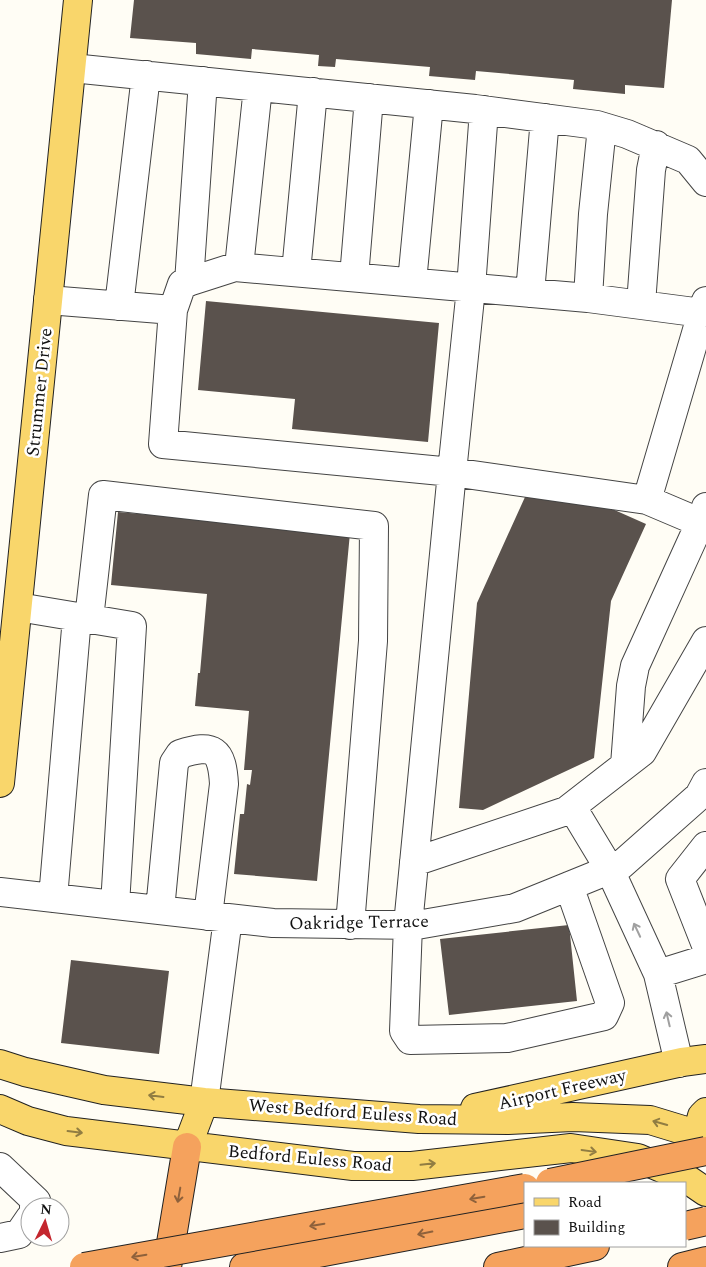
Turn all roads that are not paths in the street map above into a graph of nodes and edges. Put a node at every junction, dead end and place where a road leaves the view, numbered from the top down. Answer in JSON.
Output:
{"nodes":[{"id":1,"x":78,"y":0,"type":"edge"},
{"id":2,"x":72,"y":68,"type":"junction"},
{"id":3,"x":146,"y":75,"type":"junction"},
{"id":4,"x":202,"y":81,"type":"junction"},
{"id":5,"x":258,"y":87,"type":"junction"},
{"id":6,"x":313,"y":92,"type":"junction"},
{"id":7,"x":369,"y":98,"type":"junction"},
{"id":8,"x":428,"y":104,"type":"junction"},
{"id":9,"x":484,"y":110,"type":"junction"},
{"id":10,"x":545,"y":118,"type":"junction"},
{"id":11,"x":602,"y":127,"type":"junction"},
{"id":12,"x":656,"y":145,"type":"junction"},
{"id":13,"x":706,"y":175,"type":"edge"},
{"id":14,"x":239,"y":267,"type":"junction"},
{"id":15,"x":296,"y":272,"type":"junction"},
{"id":16,"x":354,"y":277,"type":"junction"},
{"id":17,"x":189,"y":282,"type":"junction"},
{"id":18,"x":412,"y":282,"type":"junction"},
{"id":19,"x":470,"y":288,"type":"junction"},
{"id":20,"x":530,"y":293,"type":"junction"},
{"id":21,"x":588,"y":298,"type":"junction"},
{"id":22,"x":48,"y":300,"type":"junction"},
{"id":23,"x":641,"y":304,"type":"junction"},
{"id":24,"x":119,"y":306,"type":"junction"},
{"id":25,"x":704,"y":307,"type":"edge"},
{"id":26,"x":173,"y":310,"type":"junction"},
{"id":27,"x":452,"y":472,"type":"junction"},
{"id":28,"x":647,"y":500,"type":"junction"},
{"id":29,"x":704,"y":518,"type":"edge"},
{"id":30,"x":18,"y":607,"type":"junction"},
{"id":31,"x":83,"y":618,"type":"junction"},
{"id":32,"x":706,"y":641,"type":"edge"},
{"id":33,"x":625,"y":764,"type":"junction"},
{"id":34,"x":0,"y":783,"type":"edge"},
{"id":35,"x":704,"y":793,"type":"edge"},
{"id":36,"x":572,"y":806,"type":"junction"},
{"id":37,"x":706,"y":846,"type":"edge"},
{"id":38,"x":414,"y":862,"type":"junction"},
{"id":39,"x":610,"y":870,"type":"junction"},
{"id":40,"x":569,"y":886,"type":"junction"},
{"id":41,"x":0,"y":892,"type":"edge"},
{"id":42,"x":53,"y":898,"type":"junction"},
{"id":43,"x":115,"y":905,"type":"junction"},
{"id":44,"x":160,"y":910,"type":"junction"},
{"id":45,"x":218,"y":917,"type":"junction"},
{"id":46,"x":350,"y":925,"type":"junction"},
{"id":47,"x":408,"y":925,"type":"junction"},
{"id":48,"x":706,"y":946,"type":"edge"},
{"id":49,"x":706,"y":959,"type":"edge"},
{"id":50,"x":658,"y":974,"type":"junction"},
{"id":51,"x":706,"y":1059,"type":"edge"},
{"id":52,"x":679,"y":1063,"type":"junction"},
{"id":53,"x":0,"y":1064,"type":"edge"},
{"id":54,"x":204,"y":1102,"type":"junction"},
{"id":55,"x":0,"y":1109,"type":"edge"},
{"id":56,"x":419,"y":1119,"type":"junction"},
{"id":57,"x":704,"y":1134,"type":"edge"},
{"id":58,"x":187,"y":1147,"type":"junction"},
{"id":59,"x":0,"y":1167,"type":"edge"},
{"id":60,"x":553,"y":1182,"type":"edge"},
{"id":61,"x":696,"y":1185,"type":"edge"},
{"id":62,"x":524,"y":1188,"type":"edge"},
{"id":63,"x":32,"y":1197,"type":"edge"},
{"id":64,"x":524,"y":1214,"type":"edge"},
{"id":65,"x":686,"y":1215,"type":"edge"},
{"id":66,"x":706,"y":1221,"type":"edge"},
{"id":67,"x":686,"y":1226,"type":"edge"},
{"id":68,"x":20,"y":1233,"type":"edge"},
{"id":69,"x":706,"y":1234,"type":"edge"},
{"id":70,"x":0,"y":1238,"type":"edge"},
{"id":71,"x":590,"y":1247,"type":"edge"},
{"id":72,"x":706,"y":1261,"type":"edge"},
{"id":73,"x":84,"y":1267,"type":"edge"},
{"id":74,"x":167,"y":1267,"type":"edge"},
{"id":75,"x":244,"y":1267,"type":"edge"},
{"id":76,"x":498,"y":1267,"type":"edge"},
{"id":77,"x":682,"y":1267,"type":"edge"}],
"edges":[{"from":1,"to":2,"type":"main road","name":"Strummer Drive"},
{"from":2,"to":3,"type":"street"},
{"from":2,"to":22,"type":"main road","name":"Strummer Drive"},
{"from":3,"to":4,"type":"street"},
{"from":3,"to":24,"type":"street"},
{"from":4,"to":5,"type":"street"},
{"from":4,"to":17,"type":"street"},
{"from":5,"to":6,"type":"street"},
{"from":5,"to":14,"type":"street"},
{"from":6,"to":7,"type":"street"},
{"from":6,"to":15,"type":"street"},
{"from":7,"to":8,"type":"street"},
{"from":7,"to":16,"type":"street"},
{"from":8,"to":9,"type":"street"},
{"from":8,"to":18,"type":"street"},
{"from":9,"to":10,"type":"street"},
{"from":9,"to":19,"type":"street"},
{"from":10,"to":11,"type":"street"},
{"from":10,"to":20,"type":"street"},
{"from":11,"to":12,"type":"street"},
{"from":11,"to":21,"type":"street"},
{"from":12,"to":13,"type":"street"},
{"from":12,"to":23,"type":"street"},
{"from":14,"to":15,"type":"street"},
{"from":14,"to":17,"type":"street"},
{"from":15,"to":16,"type":"street"},
{"from":16,"to":18,"type":"street"},
{"from":17,"to":26,"type":"street"},
{"from":18,"to":19,"type":"street"},
{"from":19,"to":20,"type":"street"},
{"from":19,"to":27,"type":"street"},
{"from":20,"to":21,"type":"street"},
{"from":21,"to":23,"type":"street"},
{"from":22,"to":24,"type":"street"},
{"from":22,"to":30,"type":"main road","name":"Strummer Drive"},
{"from":23,"to":25,"type":"street"},
{"from":24,"to":26,"type":"street"},
{"from":25,"to":28,"type":"street"},
{"from":26,"to":27,"type":"street"},
{"from":27,"to":28,"type":"street"},
{"from":27,"to":38,"type":"street"},
{"from":28,"to":29,"type":"street"},
{"from":29,"to":33,"type":"street"},
{"from":30,"to":31,"type":"street"},
{"from":30,"to":34,"type":"main road","name":"Strummer Drive"},
{"from":31,"to":42,"type":"street"},
{"from":31,"to":43,"type":"street"},
{"from":31,"to":46,"type":"street"},
{"from":32,"to":33,"type":"street"},
{"from":33,"to":36,"type":"street"},
{"from":35,"to":39,"type":"street","name":"Oakridge Terrace"},
{"from":36,"to":38,"type":"street"},
{"from":36,"to":39,"type":"street"},
{"from":37,"to":48,"type":"street"},
{"from":38,"to":47,"type":"street"},
{"from":39,"to":40,"type":"street","name":"Oakridge Terrace"},
{"from":50,"to":39,"type":"street","one_way":true},
{"from":40,"to":47,"type":"street","name":"Oakridge Terrace"},
{"from":40,"to":47,"type":"street"},
{"from":41,"to":42,"type":"street","name":"Oakridge Terrace"},
{"from":42,"to":43,"type":"street","name":"Oakridge Terrace"},
{"from":43,"to":44,"type":"street","name":"Oakridge Terrace"},
{"from":44,"to":45,"type":"street","name":"Oakridge Terrace"},
{"from":44,"to":45,"type":"street"},
{"from":45,"to":46,"type":"street","name":"Oakridge Terrace"},
{"from":45,"to":54,"type":"street"},
{"from":46,"to":47,"type":"street","name":"Oakridge Terrace"},
{"from":49,"to":50,"type":"street"},
{"from":52,"to":50,"type":"street","one_way":true},
{"from":51,"to":52,"type":"main road","name":"Airport Freeway"},
{"from":52,"to":56,"type":"main road","name":"Airport Freeway"},
{"from":54,"to":53,"type":"main road","name":"West Bedford Euless Road","one_way":true},
{"from":54,"to":56,"type":"main road","name":"West Bedford Euless Road"},
{"from":54,"to":58,"type":"main road"},
{"from":55,"to":58,"type":"main road","name":"Bedford Euless Road","one_way":true},
{"from":57,"to":56,"type":"main road","name":"West Bedford Euless Road","one_way":true},
{"from":57,"to":60,"type":"highway","bridge":true},
{"from":57,"to":61,"type":"main road"},
{"from":58,"to":61,"type":"main road","name":"Bedford Euless Road","one_way":true},
{"from":58,"to":74,"type":"highway","one_way":true},
{"from":59,"to":63,"type":"street"},
{"from":62,"to":73,"type":"highway","one_way":true,"bridge":true},
{"from":64,"to":75,"type":"highway","one_way":true},
{"from":65,"to":69,"type":"highway"},
{"from":66,"to":67,"type":"highway","bridge":true},
{"from":68,"to":70,"type":"street"},
{"from":71,"to":76,"type":"highway"},
{"from":72,"to":77,"type":"highway"}]}
